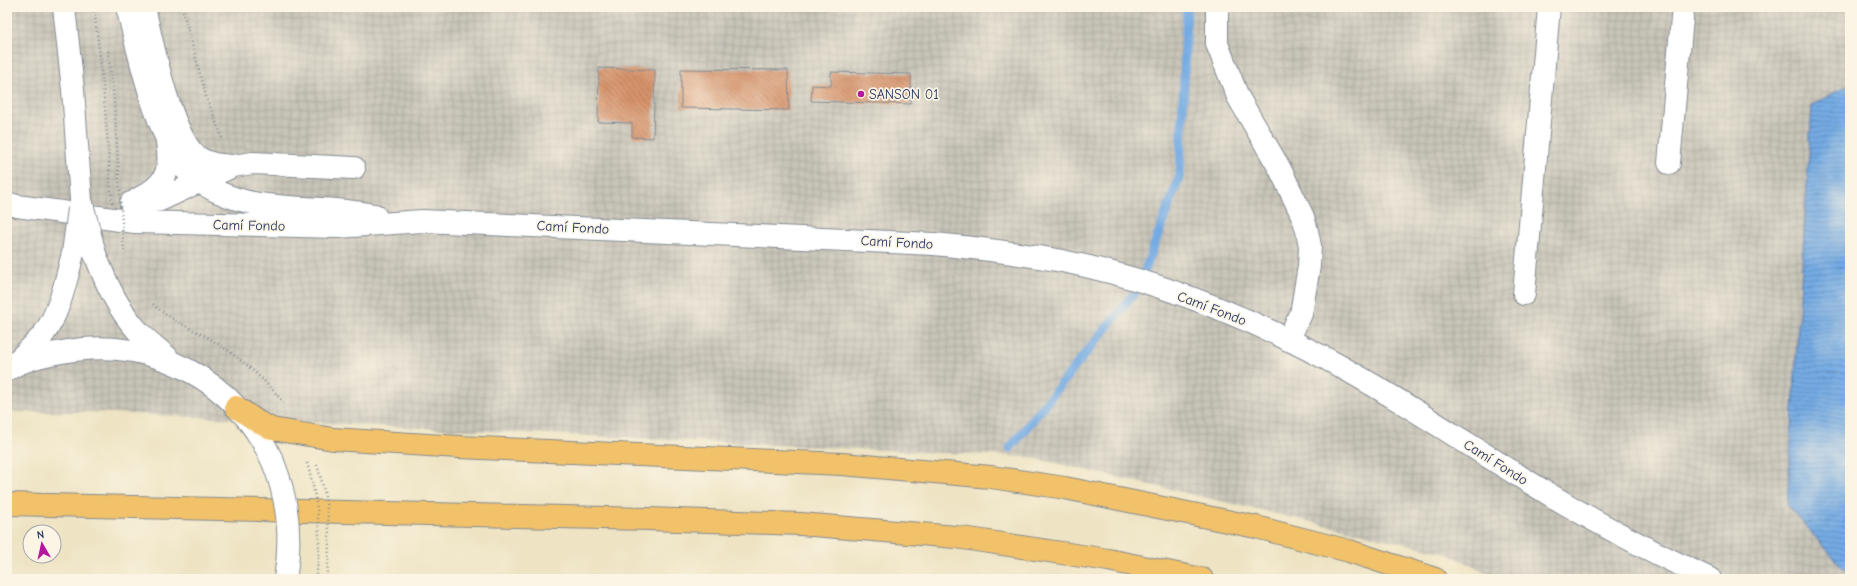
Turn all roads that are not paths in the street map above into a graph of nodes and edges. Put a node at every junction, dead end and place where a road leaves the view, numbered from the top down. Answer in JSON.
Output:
{"nodes":[{"id":1,"x":64,"y":7,"type":"edge"},
{"id":2,"x":127,"y":7,"type":"edge"},
{"id":3,"x":144,"y":7,"type":"edge"},
{"id":4,"x":1217,"y":7,"type":"edge"},
{"id":5,"x":1549,"y":7,"type":"edge"},
{"id":6,"x":1683,"y":7,"type":"edge"},
{"id":7,"x":165,"y":136,"type":"junction"},
{"id":8,"x":1669,"y":163,"type":"dead end"},
{"id":9,"x":233,"y":166,"type":"junction"},
{"id":10,"x":354,"y":168,"type":"dead end"},
{"id":11,"x":199,"y":181,"type":"junction"},
{"id":12,"x":81,"y":200,"type":"junction"},
{"id":13,"x":7,"y":203,"type":"edge"},
{"id":14,"x":131,"y":203,"type":"junction"},
{"id":15,"x":46,"y":209,"type":"junction"},
{"id":16,"x":422,"y":221,"type":"junction"},
{"id":17,"x":1524,"y":294,"type":"dead end"},
{"id":18,"x":1288,"y":340,"type":"junction"},
{"id":19,"x":170,"y":361,"type":"junction"},
{"id":20,"x":9,"y":368,"type":"edge"},
{"id":21,"x":236,"y":407,"type":"junction"},
{"id":22,"x":7,"y":504,"type":"edge"},
{"id":23,"x":285,"y":579,"type":"edge"},
{"id":24,"x":1202,"y":579,"type":"edge"},
{"id":25,"x":1436,"y":579,"type":"edge"},
{"id":26,"x":1710,"y":579,"type":"edge"}],
"edges":[{"from":1,"to":12,"type":"street"},
{"from":2,"to":7,"type":"street"},
{"from":3,"to":9,"type":"street"},
{"from":4,"to":18,"type":"street"},
{"from":5,"to":17,"type":"street"},
{"from":6,"to":8,"type":"street"},
{"from":7,"to":11,"type":"street"},
{"from":7,"to":14,"type":"street"},
{"from":9,"to":10,"type":"street"},
{"from":9,"to":11,"type":"street"},
{"from":11,"to":14,"type":"street"},
{"from":11,"to":16,"type":"street"},
{"from":12,"to":19,"type":"street","bridge":true},
{"from":12,"to":20,"type":"street","bridge":true},
{"from":13,"to":15,"type":"street","name":"Camí Fondo"},
{"from":14,"to":15,"type":"street"},
{"from":15,"to":16,"type":"street","name":"Camí Fondo"},
{"from":16,"to":18,"type":"street","name":"Camí Fondo"},
{"from":18,"to":26,"type":"street","name":"Camí Fondo"},
{"from":19,"to":20,"type":"street"},
{"from":19,"to":21,"type":"street"},
{"from":21,"to":23,"type":"street","bridge":true},
{"from":21,"to":25,"type":"highway"},
{"from":22,"to":24,"type":"highway"}]}
